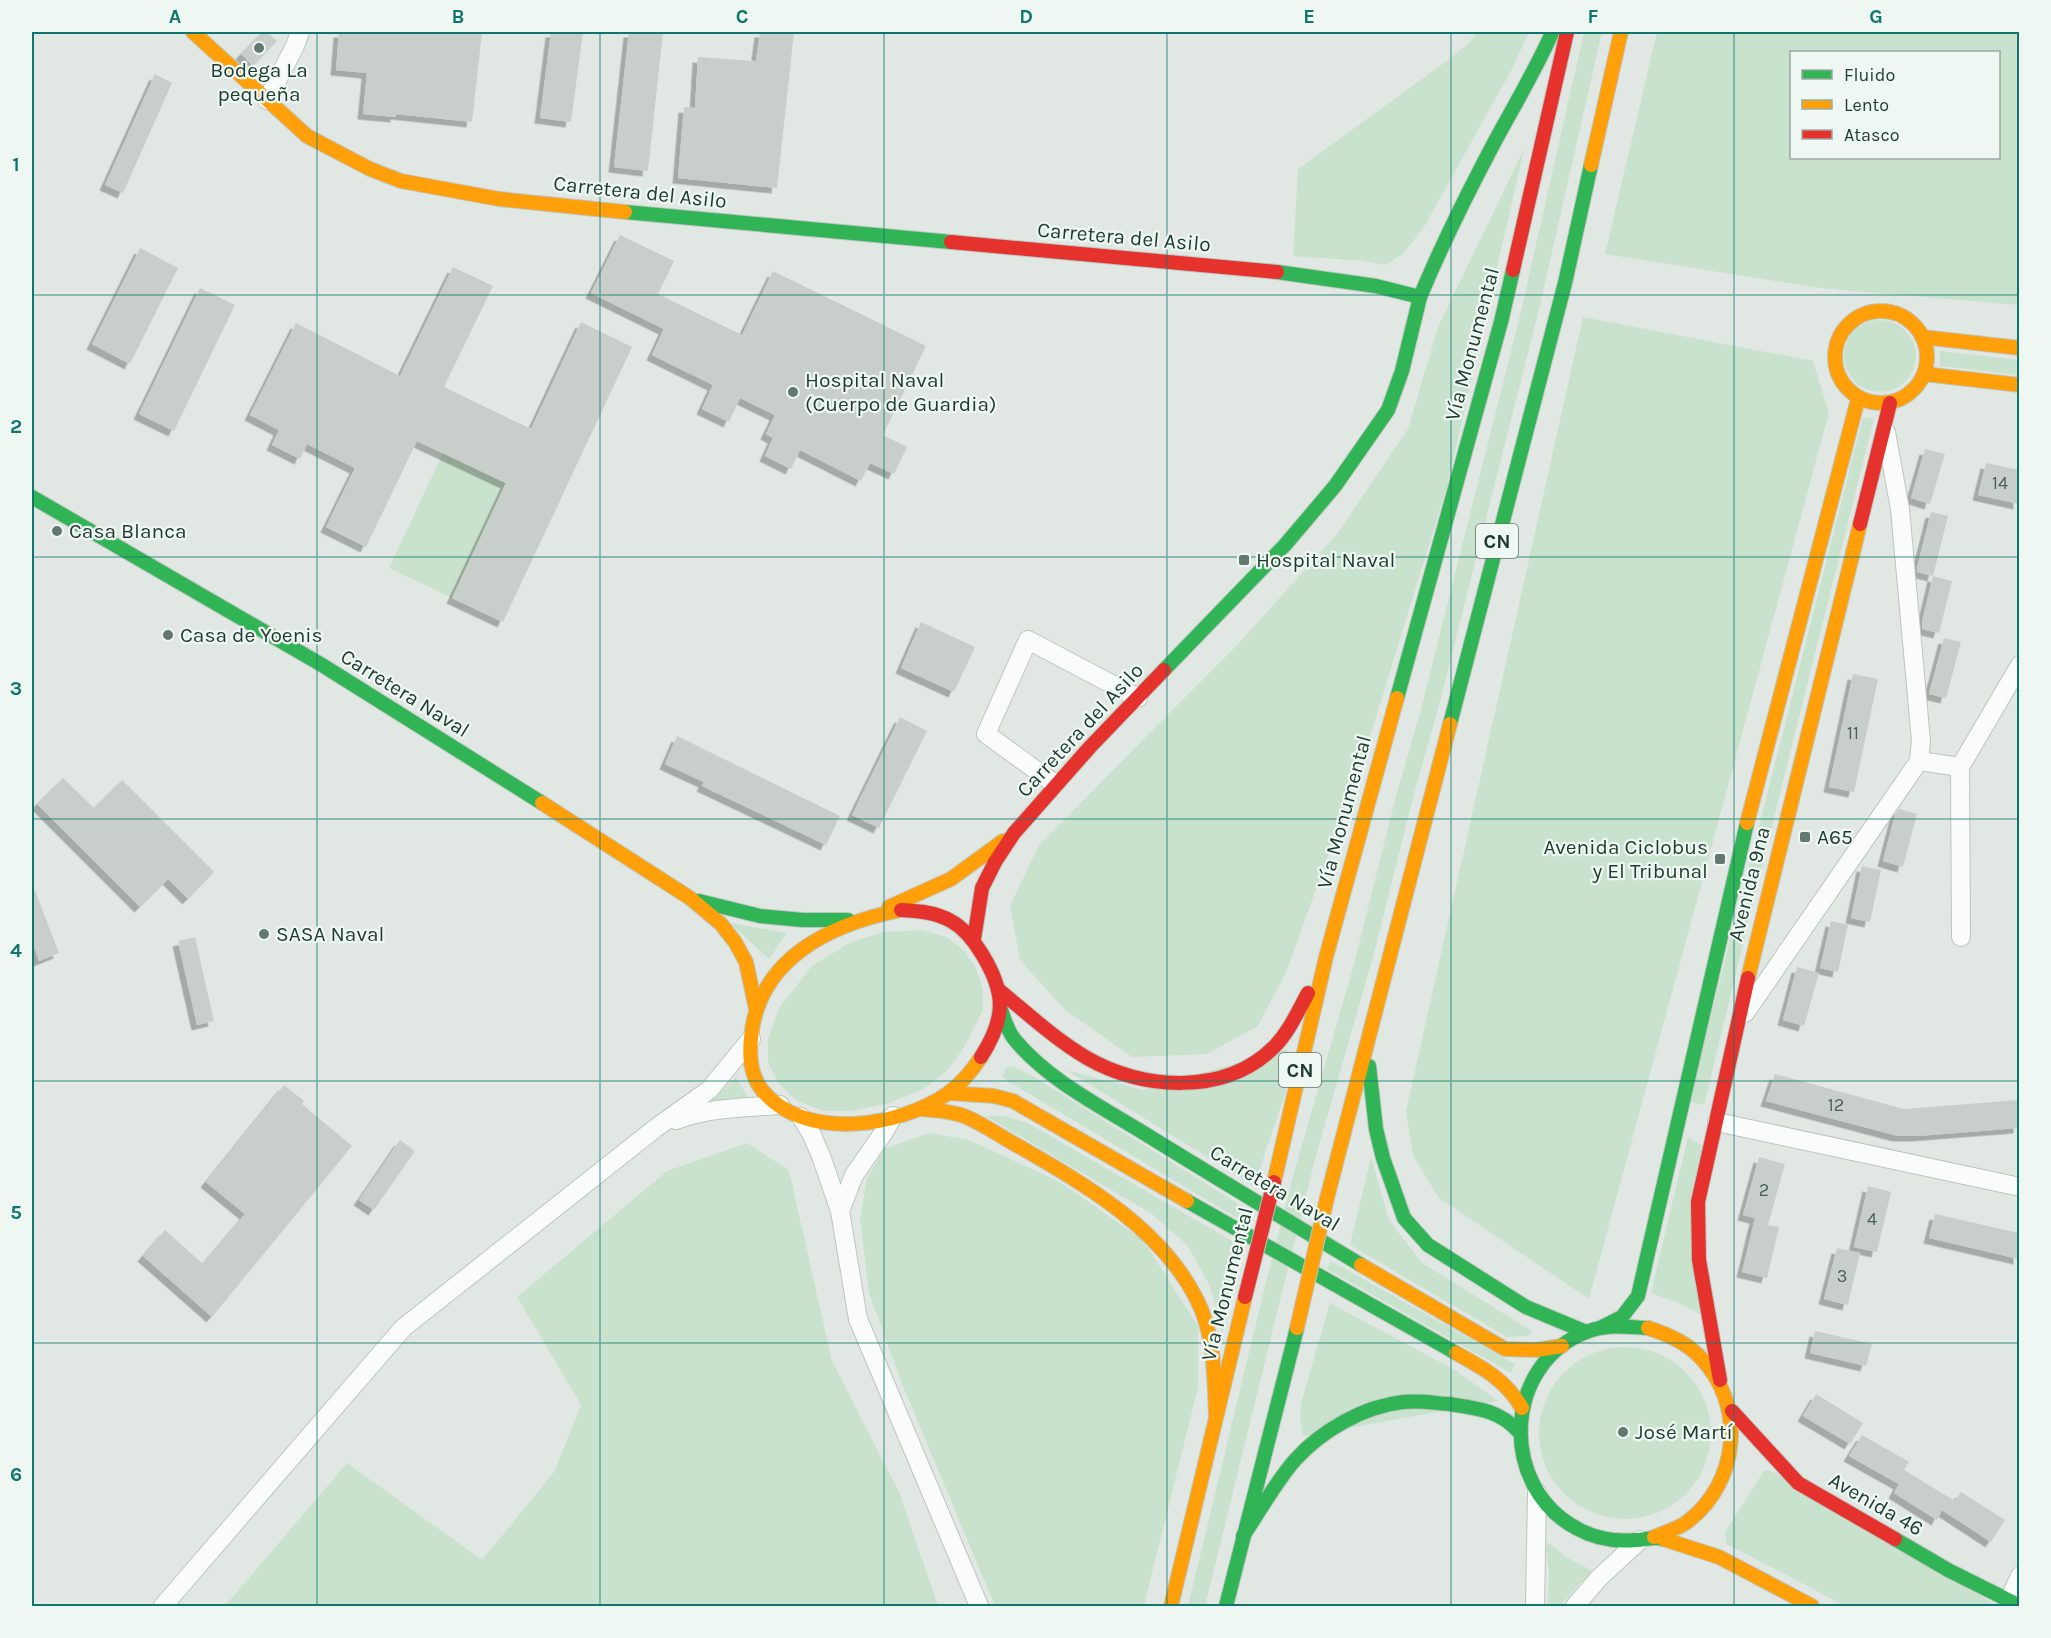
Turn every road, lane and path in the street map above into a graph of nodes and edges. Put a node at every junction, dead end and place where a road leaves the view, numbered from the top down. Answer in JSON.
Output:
{"nodes":[{"id":1,"x":193,"y":32,"type":"edge"},
{"id":2,"x":300,"y":32,"type":"edge"},
{"id":3,"x":1553,"y":32,"type":"edge"},
{"id":4,"x":1567,"y":32,"type":"edge"},
{"id":5,"x":1621,"y":32,"type":"edge"},
{"id":6,"x":267,"y":100,"type":"junction"},
{"id":7,"x":1420,"y":297,"type":"junction"},
{"id":8,"x":1922,"y":337,"type":"junction"},
{"id":9,"x":2019,"y":348,"type":"edge"},
{"id":10,"x":1924,"y":374,"type":"junction"},
{"id":11,"x":2019,"y":385,"type":"edge"},
{"id":12,"x":1858,"y":399,"type":"junction"},
{"id":13,"x":1890,"y":403,"type":"junction"},
{"id":14,"x":1885,"y":424,"type":"junction"},
{"id":15,"x":32,"y":497,"type":"edge"},
{"id":16,"x":2019,"y":665,"type":"edge"},
{"id":17,"x":1138,"y":698,"type":"junction"},
{"id":18,"x":1919,"y":761,"type":"junction"},
{"id":19,"x":1960,"y":767,"type":"junction"},
{"id":20,"x":1055,"y":784,"type":"junction"},
{"id":21,"x":1014,"y":833,"type":"junction"},
{"id":22,"x":690,"y":898,"type":"junction"},
{"id":23,"x":875,"y":914,"type":"junction"},
{"id":24,"x":858,"y":920,"type":"junction"},
{"id":25,"x":1961,"y":937,"type":"dead end"},
{"id":26,"x":974,"y":939,"type":"junction"},
{"id":27,"x":1326,"y":957,"type":"junction"},
{"id":28,"x":1000,"y":991,"type":"junction"},
{"id":29,"x":1000,"y":1007,"type":"junction"},
{"id":30,"x":756,"y":1009,"type":"junction"},
{"id":31,"x":1737,"y":1025,"type":"junction"},
{"id":32,"x":750,"y":1039,"type":"junction"},
{"id":33,"x":1367,"y":1050,"type":"junction"},
{"id":34,"x":949,"y":1093,"type":"junction"},
{"id":35,"x":780,"y":1105,"type":"junction"},
{"id":36,"x":919,"y":1109,"type":"junction"},
{"id":37,"x":1679,"y":1113,"type":"junction"},
{"id":38,"x":893,"y":1116,"type":"junction"},
{"id":39,"x":801,"y":1117,"type":"junction"},
{"id":40,"x":1717,"y":1122,"type":"junction"},
{"id":41,"x":657,"y":1127,"type":"junction"},
{"id":42,"x":2019,"y":1187,"type":"edge"},
{"id":43,"x":840,"y":1210,"type":"junction"},
{"id":44,"x":1602,"y":1327,"type":"junction"},
{"id":45,"x":1586,"y":1332,"type":"junction"},
{"id":46,"x":1562,"y":1346,"type":"junction"},
{"id":47,"x":1720,"y":1380,"type":"junction"},
{"id":48,"x":1522,"y":1408,"type":"junction"},
{"id":49,"x":1732,"y":1411,"type":"junction"},
{"id":50,"x":1216,"y":1416,"type":"junction"},
{"id":51,"x":1519,"y":1432,"type":"junction"},
{"id":52,"x":1537,"y":1492,"type":"junction"},
{"id":53,"x":1243,"y":1536,"type":"junction"},
{"id":54,"x":1647,"y":1539,"type":"junction"},
{"id":55,"x":2019,"y":1576,"type":"edge"},
{"id":56,"x":2014,"y":1603,"type":"edge"},
{"id":57,"x":163,"y":1606,"type":"edge"},
{"id":58,"x":979,"y":1606,"type":"edge"},
{"id":59,"x":1171,"y":1606,"type":"edge"},
{"id":60,"x":1226,"y":1606,"type":"edge"},
{"id":61,"x":1535,"y":1606,"type":"edge"},
{"id":62,"x":1575,"y":1606,"type":"edge"},
{"id":63,"x":1812,"y":1606,"type":"edge"}],
"edges":[{"from":1,"to":6,"type":"main road","name":"Carretera del Asilo"},
{"from":2,"to":6,"type":"street"},
{"from":3,"to":7,"type":"main road"},
{"from":4,"to":27,"type":"main road","name":"Vía Monumental","number":"CN"},
{"from":5,"to":33,"type":"main road","number":"CN"},
{"from":6,"to":7,"type":"main road","name":"Carretera del Asilo"},
{"from":7,"to":17,"type":"main road","name":"Carretera del Asilo"},
{"from":8,"to":9,"type":"main road"},
{"from":8,"to":10,"type":"main road"},
{"from":8,"to":12,"type":"main road"},
{"from":10,"to":11,"type":"main road"},
{"from":10,"to":13,"type":"main road"},
{"from":12,"to":13,"type":"main road"},
{"from":12,"to":37,"type":"main road","name":"Avenida 9na"},
{"from":13,"to":14,"type":"main road","name":"Avenida 9na"},
{"from":14,"to":18,"type":"street"},
{"from":14,"to":31,"type":"main road","name":"Avenida 9na"},
{"from":15,"to":22,"type":"main road","name":"Carretera Naval"},
{"from":16,"to":19,"type":"street"},
{"from":17,"to":20,"type":"main road","name":"Carretera del Asilo"},
{"from":17,"to":20,"type":"street"},
{"from":18,"to":19,"type":"street"},
{"from":18,"to":31,"type":"street"},
{"from":19,"to":25,"type":"street"},
{"from":20,"to":21,"type":"main road","name":"Carretera del Asilo"},
{"from":21,"to":23,"type":"main road","name":"Carretera del Asilo"},
{"from":21,"to":26,"type":"main road","name":"Carretera del Asilo"},
{"from":22,"to":24,"type":"main road","name":"Carretera Naval"},
{"from":22,"to":30,"type":"main road","name":"Carretera Naval"},
{"from":23,"to":24,"type":"main road"},
{"from":23,"to":26,"type":"main road"},
{"from":24,"to":30,"type":"main road"},
{"from":26,"to":28,"type":"main road"},
{"from":27,"to":28,"type":"main road"},
{"from":27,"to":50,"type":"main road","name":"Vía Monumental","number":"CN","bridge":true},
{"from":28,"to":29,"type":"main road"},
{"from":29,"to":34,"type":"main road"},
{"from":29,"to":46,"type":"main road","name":"Carretera Naval"},
{"from":30,"to":32,"type":"main road"},
{"from":31,"to":40,"type":"main road","name":"Avenida 9na"},
{"from":32,"to":35,"type":"main road"},
{"from":32,"to":41,"type":"street"},
{"from":33,"to":45,"type":"main road"},
{"from":33,"to":53,"type":"main road","number":"CN","bridge":true},
{"from":34,"to":36,"type":"main road"},
{"from":34,"to":48,"type":"main road"},
{"from":35,"to":39,"type":"main road"},
{"from":35,"to":41,"type":"street"},
{"from":36,"to":38,"type":"main road"},
{"from":36,"to":50,"type":"main road"},
{"from":37,"to":40,"type":"main road"},
{"from":37,"to":44,"type":"main road","name":"Avenida 9na"},
{"from":38,"to":39,"type":"main road"},
{"from":38,"to":43,"type":"street"},
{"from":39,"to":43,"type":"street"},
{"from":40,"to":42,"type":"street"},
{"from":40,"to":47,"type":"main road","name":"Avenida 9na"},
{"from":41,"to":57,"type":"street"},
{"from":43,"to":58,"type":"street"},
{"from":44,"to":45,"type":"main road"},
{"from":44,"to":47,"type":"main road"},
{"from":45,"to":46,"type":"main road"},
{"from":46,"to":48,"type":"main road"},
{"from":47,"to":49,"type":"main road"},
{"from":48,"to":51,"type":"main road"},
{"from":49,"to":54,"type":"main road"},
{"from":49,"to":56,"type":"main road","name":"Avenida 46"},
{"from":50,"to":59,"type":"main road","name":"Vía Monumental","number":"CN"},
{"from":51,"to":52,"type":"main road"},
{"from":51,"to":53,"type":"main road"},
{"from":52,"to":54,"type":"main road"},
{"from":52,"to":61,"type":"street"},
{"from":53,"to":60,"type":"main road","number":"CN"},
{"from":54,"to":62,"type":"street"},
{"from":54,"to":63,"type":"main road"},
{"from":55,"to":56,"type":"street"}]}
